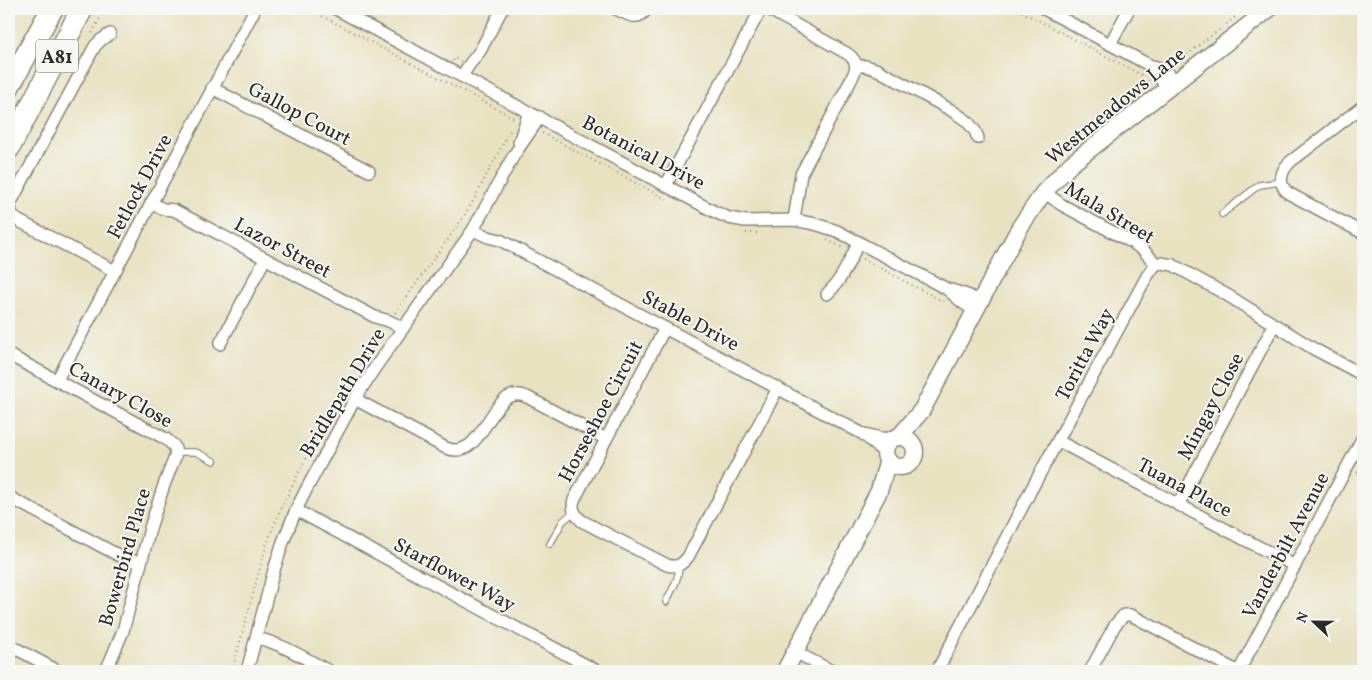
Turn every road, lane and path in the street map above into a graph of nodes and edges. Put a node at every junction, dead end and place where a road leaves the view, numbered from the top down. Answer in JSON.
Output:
{"nodes":[{"id":1,"x":15,"y":9,"type":"edge"},
{"id":2,"x":52,"y":9,"type":"edge"},
{"id":3,"x":82,"y":9,"type":"edge"},
{"id":4,"x":255,"y":9,"type":"edge"},
{"id":5,"x":336,"y":9,"type":"edge"},
{"id":6,"x":502,"y":9,"type":"edge"},
{"id":7,"x":616,"y":9,"type":"edge"},
{"id":8,"x":648,"y":9,"type":"edge"},
{"id":9,"x":761,"y":9,"type":"edge"},
{"id":10,"x":768,"y":9,"type":"edge"},
{"id":11,"x":1017,"y":9,"type":"edge"},
{"id":12,"x":1044,"y":9,"type":"edge"},
{"id":13,"x":1129,"y":9,"type":"edge"},
{"id":14,"x":1269,"y":9,"type":"edge"},
{"id":15,"x":1239,"y":14,"type":"dead end"},
{"id":16,"x":9,"y":21,"type":"edge"},
{"id":17,"x":110,"y":34,"type":"dead end"},
{"id":18,"x":1110,"y":44,"type":"junction"},
{"id":19,"x":1164,"y":58,"type":"dead end"},
{"id":20,"x":461,"y":61,"type":"dead end"},
{"id":21,"x":856,"y":66,"type":"junction"},
{"id":22,"x":1151,"y":66,"type":"junction"},
{"id":23,"x":448,"y":69,"type":"junction"},
{"id":24,"x":1146,"y":77,"type":"junction"},
{"id":25,"x":466,"y":78,"type":"junction"},
{"id":26,"x":443,"y":80,"type":"dead end"},
{"id":27,"x":1172,"y":84,"type":"junction"},
{"id":28,"x":9,"y":86,"type":"edge"},
{"id":29,"x":212,"y":88,"type":"junction"},
{"id":30,"x":1363,"y":106,"type":"edge"},
{"id":31,"x":529,"y":112,"type":"junction"},
{"id":32,"x":1108,"y":116,"type":"dead end"},
{"id":33,"x":540,"y":117,"type":"junction"},
{"id":34,"x":978,"y":138,"type":"dead end"},
{"id":35,"x":9,"y":148,"type":"edge"},
{"id":36,"x":514,"y":155,"type":"junction"},
{"id":37,"x":370,"y":171,"type":"dead end"},
{"id":38,"x":1281,"y":182,"type":"junction"},
{"id":39,"x":666,"y":185,"type":"junction"},
{"id":40,"x":1044,"y":192,"type":"junction"},
{"id":41,"x":153,"y":199,"type":"junction"},
{"id":42,"x":1222,"y":214,"type":"dead end"},
{"id":43,"x":794,"y":220,"type":"junction"},
{"id":44,"x":475,"y":226,"type":"junction"},
{"id":45,"x":1363,"y":233,"type":"edge"},
{"id":46,"x":859,"y":242,"type":"junction"},
{"id":47,"x":265,"y":259,"type":"junction"},
{"id":48,"x":1156,"y":264,"type":"junction"},
{"id":49,"x":115,"y":271,"type":"junction"},
{"id":50,"x":827,"y":294,"type":"dead end"},
{"id":51,"x":978,"y":306,"type":"junction"},
{"id":52,"x":1274,"y":325,"type":"junction"},
{"id":53,"x":665,"y":328,"type":"junction"},
{"id":54,"x":400,"y":332,"type":"junction"},
{"id":55,"x":220,"y":344,"type":"dead end"},
{"id":56,"x":9,"y":355,"type":"edge"},
{"id":57,"x":1363,"y":375,"type":"edge"},
{"id":58,"x":56,"y":380,"type":"junction"},
{"id":59,"x":778,"y":388,"type":"junction"},
{"id":60,"x":354,"y":399,"type":"junction"},
{"id":61,"x":922,"y":410,"type":"junction"},
{"id":62,"x":863,"y":434,"type":"junction"},
{"id":63,"x":1363,"y":437,"type":"edge"},
{"id":64,"x":896,"y":438,"type":"junction"},
{"id":65,"x":606,"y":439,"type":"junction"},
{"id":66,"x":1058,"y":441,"type":"junction"},
{"id":67,"x":914,"y":446,"type":"junction"},
{"id":68,"x":176,"y":452,"type":"junction"},
{"id":69,"x":892,"y":460,"type":"junction"},
{"id":70,"x":214,"y":461,"type":"dead end"},
{"id":71,"x":9,"y":497,"type":"edge"},
{"id":72,"x":1178,"y":504,"type":"junction"},
{"id":73,"x":296,"y":510,"type":"junction"},
{"id":74,"x":574,"y":512,"type":"junction"},
{"id":75,"x":550,"y":544,"type":"dead end"},
{"id":76,"x":140,"y":562,"type":"junction"},
{"id":77,"x":679,"y":566,"type":"junction"},
{"id":78,"x":1295,"y":566,"type":"junction"},
{"id":79,"x":666,"y":602,"type":"dead end"},
{"id":80,"x":257,"y":638,"type":"junction"},
{"id":81,"x":9,"y":645,"type":"edge"},
{"id":82,"x":795,"y":652,"type":"junction"},
{"id":83,"x":9,"y":662,"type":"edge"},
{"id":84,"x":25,"y":671,"type":"edge"},
{"id":85,"x":58,"y":671,"type":"edge"},
{"id":86,"x":106,"y":671,"type":"edge"},
{"id":87,"x":247,"y":671,"type":"edge"},
{"id":88,"x":329,"y":671,"type":"edge"},
{"id":89,"x":597,"y":671,"type":"edge"},
{"id":90,"x":785,"y":671,"type":"edge"},
{"id":91,"x":832,"y":671,"type":"edge"},
{"id":92,"x":938,"y":671,"type":"edge"},
{"id":93,"x":1090,"y":671,"type":"edge"},
{"id":94,"x":1238,"y":671,"type":"edge"}],
"edges":[{"from":1,"to":16,"type":"path"},
{"from":2,"to":28,"type":"highway","number":"A81"},
{"from":3,"to":35,"type":"highway","number":"A81"},
{"from":4,"to":29,"type":"street","name":"Fetlock Drive"},
{"from":5,"to":23,"type":"street","name":"Botanical Drive"},
{"from":6,"to":25,"type":"street"},
{"from":7,"to":8,"type":"street"},
{"from":9,"to":39,"type":"street"},
{"from":10,"to":21,"type":"street"},
{"from":11,"to":24,"type":"path"},
{"from":12,"to":18,"type":"street"},
{"from":13,"to":18,"type":"street"},
{"from":14,"to":27,"type":"street","name":"Westmeadows Lane"},
{"from":15,"to":19,"type":"path"},
{"from":17,"to":49,"type":"street"},
{"from":18,"to":22,"type":"street"},
{"from":20,"to":23,"type":"path"},
{"from":21,"to":34,"type":"street"},
{"from":21,"to":43,"type":"street"},
{"from":22,"to":24,"type":"path"},
{"from":22,"to":27,"type":"street"},
{"from":23,"to":25,"type":"street","name":"Botanical Drive"},
{"from":23,"to":26,"type":"path"},
{"from":24,"to":32,"type":"path"},
{"from":25,"to":31,"type":"street","name":"Botanical Drive"},
{"from":27,"to":40,"type":"street","name":"Westmeadows Lane"},
{"from":29,"to":37,"type":"street","name":"Gallop Court"},
{"from":29,"to":41,"type":"street","name":"Fetlock Drive"},
{"from":30,"to":38,"type":"street"},
{"from":31,"to":33,"type":"street","name":"Botanical Drive"},
{"from":31,"to":36,"type":"street","name":"Bridlepath Drive"},
{"from":33,"to":36,"type":"street","name":"Bridlepath Drive"},
{"from":33,"to":39,"type":"street","name":"Botanical Drive"},
{"from":36,"to":44,"type":"street","name":"Bridlepath Drive"},
{"from":38,"to":42,"type":"lane"},
{"from":38,"to":45,"type":"street"},
{"from":39,"to":43,"type":"street","name":"Botanical Drive"},
{"from":40,"to":48,"type":"street","name":"Mala Street"},
{"from":40,"to":51,"type":"street","name":"Westmeadows Lane"},
{"from":41,"to":47,"type":"street","name":"Lazor Street"},
{"from":41,"to":49,"type":"street","name":"Fetlock Drive"},
{"from":43,"to":46,"type":"street","name":"Botanical Drive"},
{"from":44,"to":53,"type":"street","name":"Stable Drive"},
{"from":44,"to":54,"type":"street","name":"Bridlepath Drive"},
{"from":46,"to":50,"type":"street"},
{"from":46,"to":51,"type":"street","name":"Botanical Drive"},
{"from":47,"to":54,"type":"street","name":"Lazor Street"},
{"from":47,"to":55,"type":"street"},
{"from":48,"to":52,"type":"street"},
{"from":48,"to":66,"type":"street","name":"Toritta Way"},
{"from":49,"to":58,"type":"street","name":"Fetlock Drive"},
{"from":51,"to":61,"type":"street","name":"Westmeadows Lane"},
{"from":52,"to":57,"type":"street"},
{"from":52,"to":72,"type":"street","name":"Mingay Close"},
{"from":53,"to":59,"type":"street","name":"Stable Drive"},
{"from":53,"to":65,"type":"street","name":"Horseshoe Circuit"},
{"from":54,"to":60,"type":"street","name":"Bridlepath Drive"},
{"from":56,"to":58,"type":"street","name":"Canary Close"},
{"from":58,"to":68,"type":"street","name":"Canary Close"},
{"from":59,"to":62,"type":"street","name":"Stable Drive"},
{"from":59,"to":77,"type":"street"},
{"from":60,"to":65,"type":"street"},
{"from":60,"to":73,"type":"street","name":"Bridlepath Drive"},
{"from":61,"to":64,"type":"street","name":"Westmeadows Lane"},
{"from":61,"to":67,"type":"street","name":"Westmeadows Lane"},
{"from":62,"to":64,"type":"street","name":"Stable Drive"},
{"from":62,"to":69,"type":"street","name":"Stable Drive"},
{"from":63,"to":78,"type":"street","name":"Vanderbilt Avenue"},
{"from":64,"to":67,"type":"street"},
{"from":64,"to":69,"type":"street"},
{"from":65,"to":74,"type":"street","name":"Horseshoe Circuit"},
{"from":66,"to":72,"type":"street","name":"Tuana Place"},
{"from":66,"to":92,"type":"street","name":"Toritta Way"},
{"from":67,"to":69,"type":"street"},
{"from":68,"to":70,"type":"lane","name":"Canary Close"},
{"from":68,"to":76,"type":"street","name":"Bowerbird Place"},
{"from":69,"to":82,"type":"street"},
{"from":71,"to":76,"type":"street"},
{"from":72,"to":78,"type":"street","name":"Tuana Place"},
{"from":73,"to":80,"type":"street","name":"Bridlepath Drive"},
{"from":73,"to":89,"type":"street","name":"Starflower Way"},
{"from":74,"to":75,"type":"lane","name":"Horseshoe Circuit"},
{"from":74,"to":77,"type":"street","name":"Horseshoe Circuit"},
{"from":76,"to":86,"type":"street","name":"Bowerbird Place"},
{"from":77,"to":79,"type":"lane"},
{"from":78,"to":94,"type":"street","name":"Vanderbilt Avenue"},
{"from":80,"to":87,"type":"street","name":"Bridlepath Drive"},
{"from":80,"to":88,"type":"street"},
{"from":81,"to":85,"type":"street"},
{"from":82,"to":90,"type":"street"},
{"from":82,"to":91,"type":"street"},
{"from":83,"to":84,"type":"path"},
{"from":93,"to":94,"type":"street"}]}
